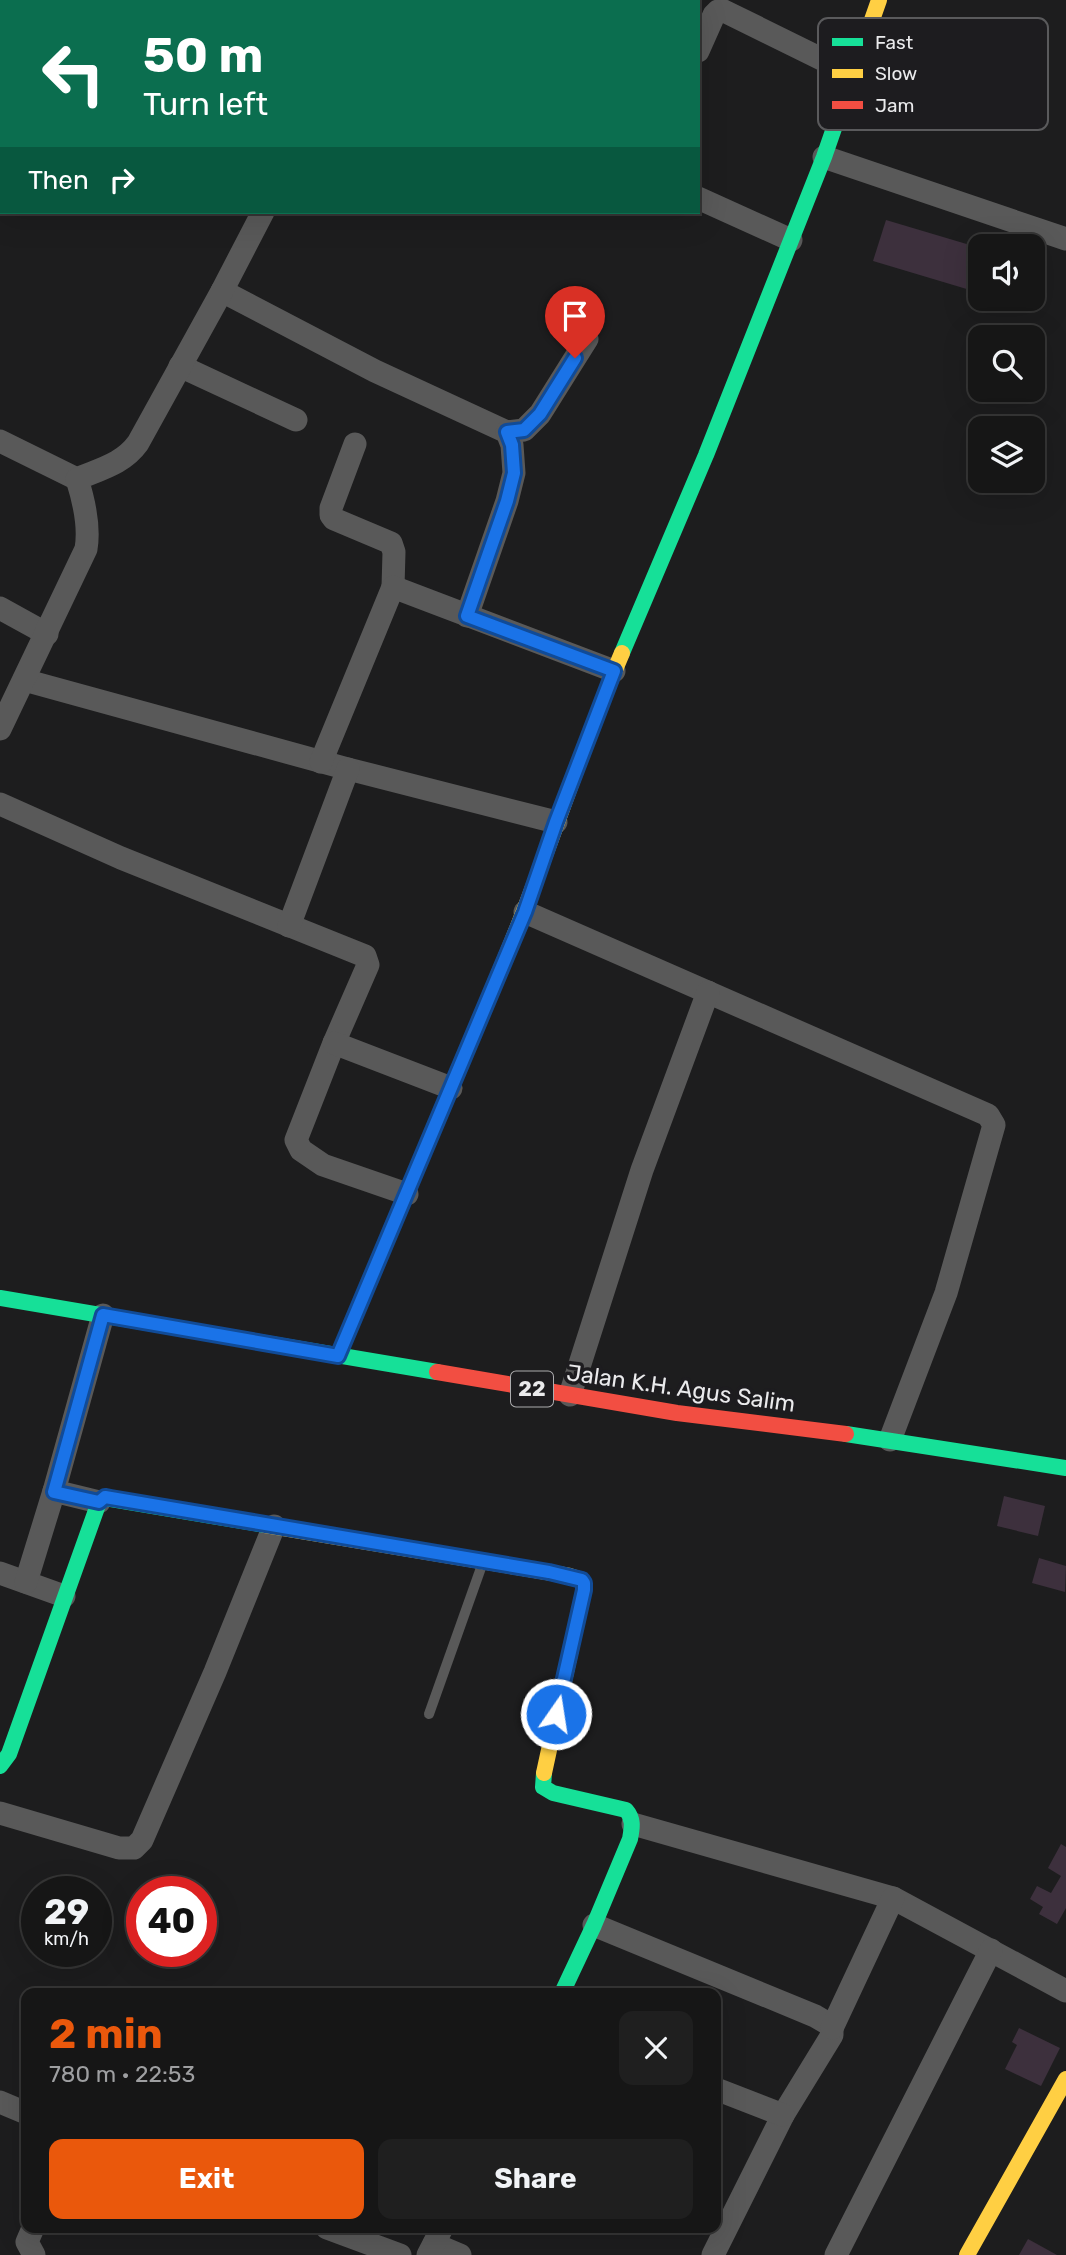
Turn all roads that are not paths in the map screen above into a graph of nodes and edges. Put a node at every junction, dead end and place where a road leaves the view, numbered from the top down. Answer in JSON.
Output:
{"nodes":[{"id":1,"x":879,"y":0,"type":"edge"},
{"id":2,"x":873,"y":18,"type":"edge"},
{"id":3,"x":700,"y":46,"type":"edge"},
{"id":4,"x":818,"y":57,"type":"edge"},
{"id":5,"x":834,"y":130,"type":"edge"},
{"id":6,"x":824,"y":157,"type":"junction"},
{"id":7,"x":700,"y":199,"type":"edge"},
{"id":8,"x":262,"y":214,"type":"edge"},
{"id":9,"x":1066,"y":239,"type":"edge"},
{"id":10,"x":791,"y":240,"type":"junction"},
{"id":11,"x":222,"y":291,"type":"junction"},
{"id":12,"x":587,"y":339,"type":"dead end"},
{"id":13,"x":180,"y":366,"type":"junction"},
{"id":14,"x":296,"y":420,"type":"dead end"},
{"id":15,"x":507,"y":432,"type":"junction"},
{"id":16,"x":0,"y":441,"type":"edge"},
{"id":17,"x":355,"y":444,"type":"dead end"},
{"id":18,"x":77,"y":479,"type":"junction"},
{"id":19,"x":393,"y":587,"type":"junction"},
{"id":20,"x":0,"y":608,"type":"edge"},
{"id":21,"x":467,"y":616,"type":"junction"},
{"id":22,"x":47,"y":634,"type":"junction"},
{"id":23,"x":614,"y":671,"type":"junction"},
{"id":24,"x":24,"y":680,"type":"junction"},
{"id":25,"x":0,"y":729,"type":"edge"},
{"id":26,"x":321,"y":762,"type":"junction"},
{"id":27,"x":348,"y":769,"type":"junction"},
{"id":28,"x":0,"y":804,"type":"edge"},
{"id":29,"x":556,"y":822,"type":"junction"},
{"id":30,"x":525,"y":912,"type":"junction"},
{"id":31,"x":289,"y":926,"type":"junction"},
{"id":32,"x":708,"y":992,"type":"junction"},
{"id":33,"x":334,"y":1044,"type":"junction"},
{"id":34,"x":451,"y":1088,"type":"junction"},
{"id":35,"x":407,"y":1194,"type":"junction"},
{"id":36,"x":0,"y":1297,"type":"edge"},
{"id":37,"x":103,"y":1315,"type":"junction"},
{"id":38,"x":338,"y":1356,"type":"junction"},
{"id":39,"x":570,"y":1395,"type":"junction"},
{"id":40,"x":890,"y":1440,"type":"junction"},
{"id":41,"x":1066,"y":1468,"type":"edge"},
{"id":42,"x":54,"y":1492,"type":"junction"},
{"id":43,"x":99,"y":1502,"type":"junction"},
{"id":44,"x":274,"y":1526,"type":"junction"},
{"id":45,"x":483,"y":1561,"type":"junction"},
{"id":46,"x":0,"y":1573,"type":"edge"},
{"id":47,"x":26,"y":1582,"type":"junction"},
{"id":48,"x":64,"y":1596,"type":"junction"},
{"id":49,"x":429,"y":1714,"type":"dead end"},
{"id":50,"x":0,"y":1766,"type":"edge"},
{"id":51,"x":0,"y":1813,"type":"edge"},
{"id":52,"x":633,"y":1824,"type":"junction"},
{"id":53,"x":893,"y":1898,"type":"junction"},
{"id":54,"x":594,"y":1925,"type":"junction"},
{"id":55,"x":990,"y":1950,"type":"junction"},
{"id":56,"x":564,"y":1988,"type":"edge"},
{"id":57,"x":1066,"y":1991,"type":"edge"},
{"id":58,"x":832,"y":2028,"type":"junction"},
{"id":59,"x":1066,"y":2078,"type":"edge"},
{"id":60,"x":721,"y":2091,"type":"edge"},
{"id":61,"x":0,"y":2102,"type":"edge"},
{"id":62,"x":21,"y":2111,"type":"edge"},
{"id":63,"x":783,"y":2115,"type":"junction"},
{"id":64,"x":723,"y":2217,"type":"edge"},
{"id":65,"x":31,"y":2233,"type":"edge"},
{"id":66,"x":341,"y":2233,"type":"edge"},
{"id":67,"x":719,"y":2233,"type":"edge"},
{"id":68,"x":435,"y":2242,"type":"edge"},
{"id":69,"x":34,"y":2255,"type":"edge"},
{"id":70,"x":400,"y":2255,"type":"edge"},
{"id":71,"x":460,"y":2255,"type":"edge"},
{"id":72,"x":713,"y":2255,"type":"edge"},
{"id":73,"x":836,"y":2255,"type":"edge"},
{"id":74,"x":967,"y":2255,"type":"edge"}],
"edges":[{"from":1,"to":2,"type":"main road"},
{"from":3,"to":4,"type":"street"},
{"from":5,"to":6,"type":"main road"},
{"from":6,"to":9,"type":"street"},
{"from":6,"to":10,"type":"main road"},
{"from":7,"to":10,"type":"street"},
{"from":8,"to":11,"type":"street"},
{"from":10,"to":23,"type":"main road"},
{"from":11,"to":13,"type":"street"},
{"from":11,"to":15,"type":"street"},
{"from":12,"to":15,"type":"street"},
{"from":13,"to":14,"type":"street"},
{"from":13,"to":18,"type":"street"},
{"from":15,"to":21,"type":"street"},
{"from":16,"to":18,"type":"street"},
{"from":17,"to":19,"type":"street"},
{"from":18,"to":22,"type":"street"},
{"from":19,"to":21,"type":"street"},
{"from":19,"to":26,"type":"street"},
{"from":20,"to":22,"type":"street"},
{"from":21,"to":23,"type":"street"},
{"from":22,"to":24,"type":"street"},
{"from":23,"to":29,"type":"main road"},
{"from":24,"to":25,"type":"street"},
{"from":24,"to":26,"type":"street"},
{"from":26,"to":27,"type":"street"},
{"from":27,"to":29,"type":"street"},
{"from":27,"to":31,"type":"street"},
{"from":28,"to":31,"type":"street"},
{"from":29,"to":30,"type":"main road"},
{"from":30,"to":32,"type":"street"},
{"from":30,"to":34,"type":"main road"},
{"from":31,"to":33,"type":"street"},
{"from":32,"to":39,"type":"street"},
{"from":32,"to":40,"type":"street"},
{"from":33,"to":34,"type":"street"},
{"from":33,"to":35,"type":"street"},
{"from":34,"to":35,"type":"main road"},
{"from":35,"to":38,"type":"main road"},
{"from":36,"to":37,"type":"main road","name":"Jalan K.H. Agus Salim","number":"22"},
{"from":37,"to":38,"type":"main road","name":"Jalan K.H. Agus Salim","number":"22"},
{"from":37,"to":42,"type":"street"},
{"from":38,"to":39,"type":"main road","name":"Jalan K.H. Agus Salim","number":"22"},
{"from":39,"to":40,"type":"main road","name":"Jalan K.H. Agus Salim","number":"22"},
{"from":40,"to":41,"type":"main road","name":"Jalan K.H. Agus Salim","number":"22"},
{"from":42,"to":43,"type":"street"},
{"from":42,"to":47,"type":"street"},
{"from":43,"to":44,"type":"main road"},
{"from":43,"to":48,"type":"main road"},
{"from":44,"to":45,"type":"main road"},
{"from":44,"to":51,"type":"street"},
{"from":45,"to":49,"type":"lane"},
{"from":45,"to":52,"type":"main road"},
{"from":46,"to":47,"type":"street"},
{"from":47,"to":48,"type":"street"},
{"from":48,"to":50,"type":"main road"},
{"from":52,"to":53,"type":"street"},
{"from":52,"to":54,"type":"main road"},
{"from":53,"to":55,"type":"street"},
{"from":53,"to":58,"type":"street"},
{"from":54,"to":56,"type":"main road"},
{"from":54,"to":58,"type":"street"},
{"from":55,"to":57,"type":"street"},
{"from":55,"to":73,"type":"street"},
{"from":58,"to":63,"type":"street"},
{"from":59,"to":74,"type":"main road"},
{"from":60,"to":63,"type":"street"},
{"from":61,"to":62,"type":"street"},
{"from":63,"to":64,"type":"street"},
{"from":65,"to":69,"type":"street"},
{"from":66,"to":70,"type":"street"},
{"from":67,"to":72,"type":"street"},
{"from":68,"to":71,"type":"street"}]}
